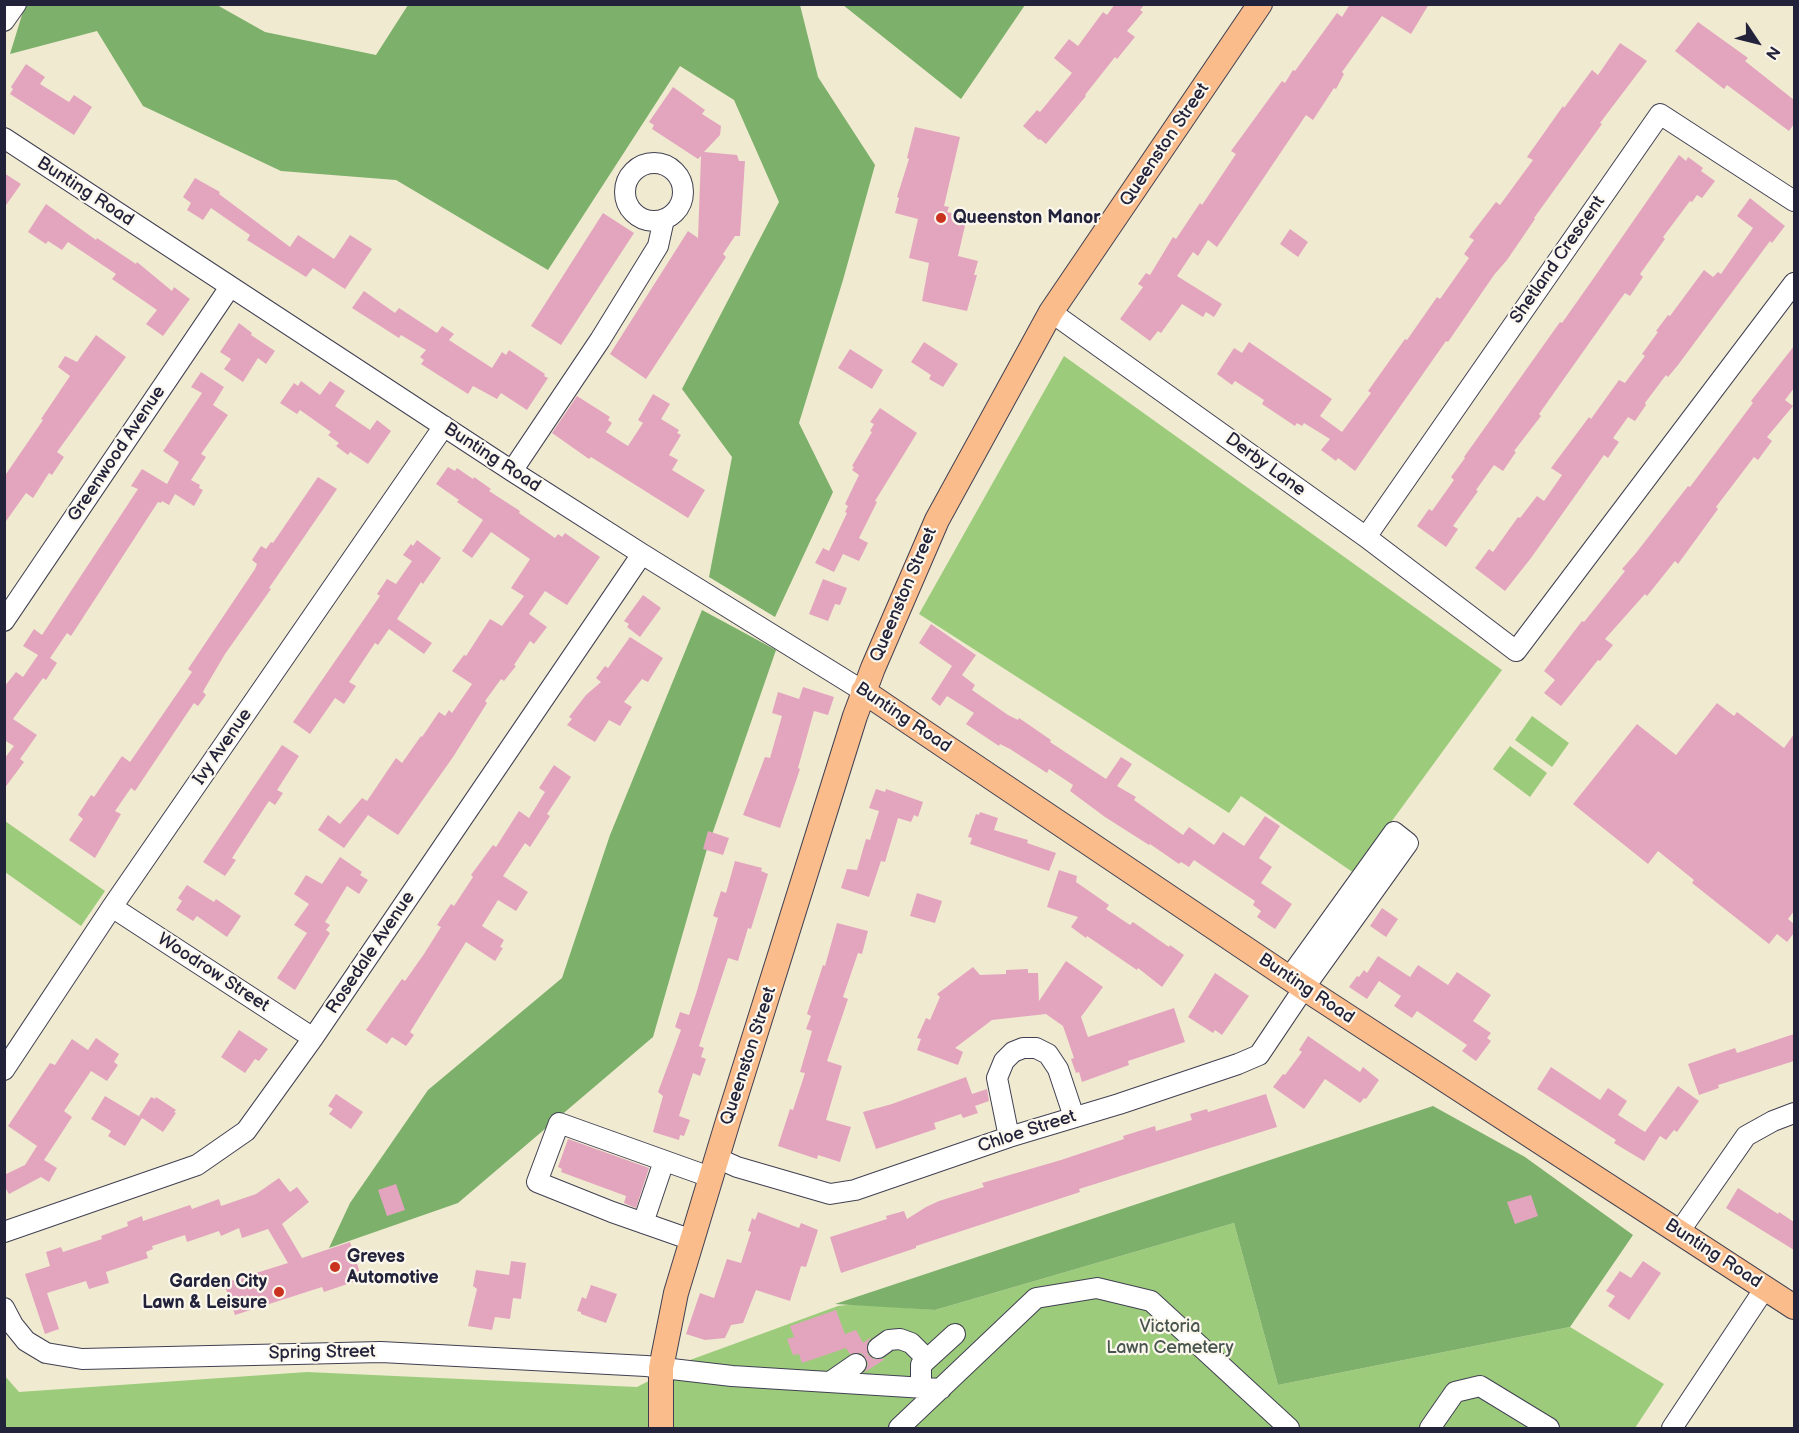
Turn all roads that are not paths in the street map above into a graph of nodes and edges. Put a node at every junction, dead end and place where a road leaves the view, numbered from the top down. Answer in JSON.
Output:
{"nodes":[{"id":1,"x":16,"y":4,"type":"edge"},
{"id":2,"x":1260,"y":4,"type":"edge"},
{"id":3,"x":4,"y":21,"type":"edge"},
{"id":4,"x":5,"y":140,"type":"edge"},
{"id":5,"x":1794,"y":201,"type":"edge"},
{"id":6,"x":664,"y":219,"type":"dead end"},
{"id":7,"x":1794,"y":283,"type":"edge"},
{"id":8,"x":230,"y":287,"type":"junction"},
{"id":9,"x":1051,"y":312,"type":"junction"},
{"id":10,"x":444,"y":426,"type":"junction"},
{"id":11,"x":512,"y":471,"type":"junction"},
{"id":12,"x":1366,"y":537,"type":"junction"},
{"id":13,"x":642,"y":554,"type":"junction"},
{"id":14,"x":4,"y":621,"type":"edge"},
{"id":15,"x":863,"y":692,"type":"junction"},
{"id":16,"x":112,"y":908,"type":"junction"},
{"id":17,"x":1297,"y":983,"type":"junction"},
{"id":18,"x":313,"y":1038,"type":"junction"},
{"id":19,"x":4,"y":1070,"type":"edge"},
{"id":20,"x":1794,"y":1113,"type":"edge"},
{"id":21,"x":1074,"y":1117,"type":"junction"},
{"id":22,"x":1009,"y":1137,"type":"junction"},
{"id":23,"x":664,"y":1161,"type":"junction"},
{"id":24,"x":714,"y":1168,"type":"junction"},
{"id":25,"x":643,"y":1223,"type":"junction"},
{"id":26,"x":4,"y":1232,"type":"edge"},
{"id":27,"x":1679,"y":1232,"type":"junction"},
{"id":28,"x":692,"y":1240,"type":"junction"},
{"id":29,"x":1765,"y":1288,"type":"junction"},
{"id":30,"x":1794,"y":1307,"type":"edge"},
{"id":31,"x":4,"y":1308,"type":"edge"},
{"id":32,"x":955,"y":1334,"type":"dead end"},
{"id":33,"x":878,"y":1348,"type":"dead end"},
{"id":34,"x":927,"y":1359,"type":"junction"},
{"id":35,"x":856,"y":1364,"type":"dead end"},
{"id":36,"x":662,"y":1368,"type":"junction"},
{"id":37,"x":830,"y":1382,"type":"junction"},
{"id":38,"x":921,"y":1388,"type":"junction"},
{"id":39,"x":941,"y":1389,"type":"junction"},
{"id":40,"x":1285,"y":1427,"type":"edge"},
{"id":41,"x":661,"y":1428,"type":"edge"},
{"id":42,"x":899,"y":1428,"type":"edge"},
{"id":43,"x":1430,"y":1428,"type":"edge"},
{"id":44,"x":1548,"y":1428,"type":"edge"},
{"id":45,"x":1672,"y":1428,"type":"edge"}],
"edges":[{"from":1,"to":3,"type":"street"},
{"from":2,"to":9,"type":"main road","name":"Queenston Street"},
{"from":4,"to":8,"type":"street","name":"Bunting Road"},
{"from":5,"to":12,"type":"street","name":"Shetland Crescent"},
{"from":6,"to":11,"type":"street"},
{"from":7,"to":12,"type":"street","name":"Derby Lane"},
{"from":8,"to":10,"type":"street","name":"Bunting Road"},
{"from":8,"to":14,"type":"street","name":"Greenwood Avenue"},
{"from":9,"to":12,"type":"street","name":"Derby Lane"},
{"from":9,"to":15,"type":"main road","name":"Queenston Street"},
{"from":10,"to":11,"type":"street","name":"Bunting Road"},
{"from":10,"to":16,"type":"street","name":"Ivy Avenue"},
{"from":11,"to":13,"type":"street","name":"Bunting Road"},
{"from":13,"to":15,"type":"street","name":"Bunting Road"},
{"from":13,"to":18,"type":"street","name":"Rosedale Avenue"},
{"from":15,"to":17,"type":"main road","name":"Bunting Road"},
{"from":15,"to":24,"type":"main road","name":"Queenston Street"},
{"from":16,"to":18,"type":"street","name":"Woodrow Street"},
{"from":16,"to":19,"type":"street","name":"Ivy Avenue"},
{"from":17,"to":17,"type":"street"},
{"from":17,"to":21,"type":"street","name":"Chloe Street"},
{"from":17,"to":27,"type":"main road","name":"Bunting Road"},
{"from":18,"to":26,"type":"street","name":"Rosedale Avenue"},
{"from":20,"to":27,"type":"street"},
{"from":21,"to":22,"type":"street","name":"Chloe Street"},
{"from":21,"to":22,"type":"street"},
{"from":22,"to":24,"type":"street","name":"Chloe Street"},
{"from":23,"to":24,"type":"street","name":"Chloe Street"},
{"from":23,"to":25,"type":"street"},
{"from":23,"to":25,"type":"street","name":"Chloe Street"},
{"from":24,"to":28,"type":"main road","name":"Queenston Street"},
{"from":25,"to":28,"type":"street"},
{"from":27,"to":29,"type":"main road","name":"Bunting Road"},
{"from":28,"to":36,"type":"main road","name":"Queenston Street"},
{"from":29,"to":30,"type":"main road","name":"Bunting Road"},
{"from":29,"to":45,"type":"street"},
{"from":31,"to":36,"type":"street","name":"Spring Street"},
{"from":32,"to":34,"type":"street"},
{"from":33,"to":34,"type":"street"},
{"from":34,"to":38,"type":"street"},
{"from":35,"to":37,"type":"street"},
{"from":36,"to":37,"type":"street","name":"Spring Street"},
{"from":36,"to":41,"type":"main road","name":"Queenston Street"},
{"from":37,"to":38,"type":"street","name":"Spring Street"},
{"from":38,"to":39,"type":"street","name":"Spring Street"},
{"from":39,"to":40,"type":"street"},
{"from":39,"to":42,"type":"street"},
{"from":43,"to":44,"type":"street"}]}
